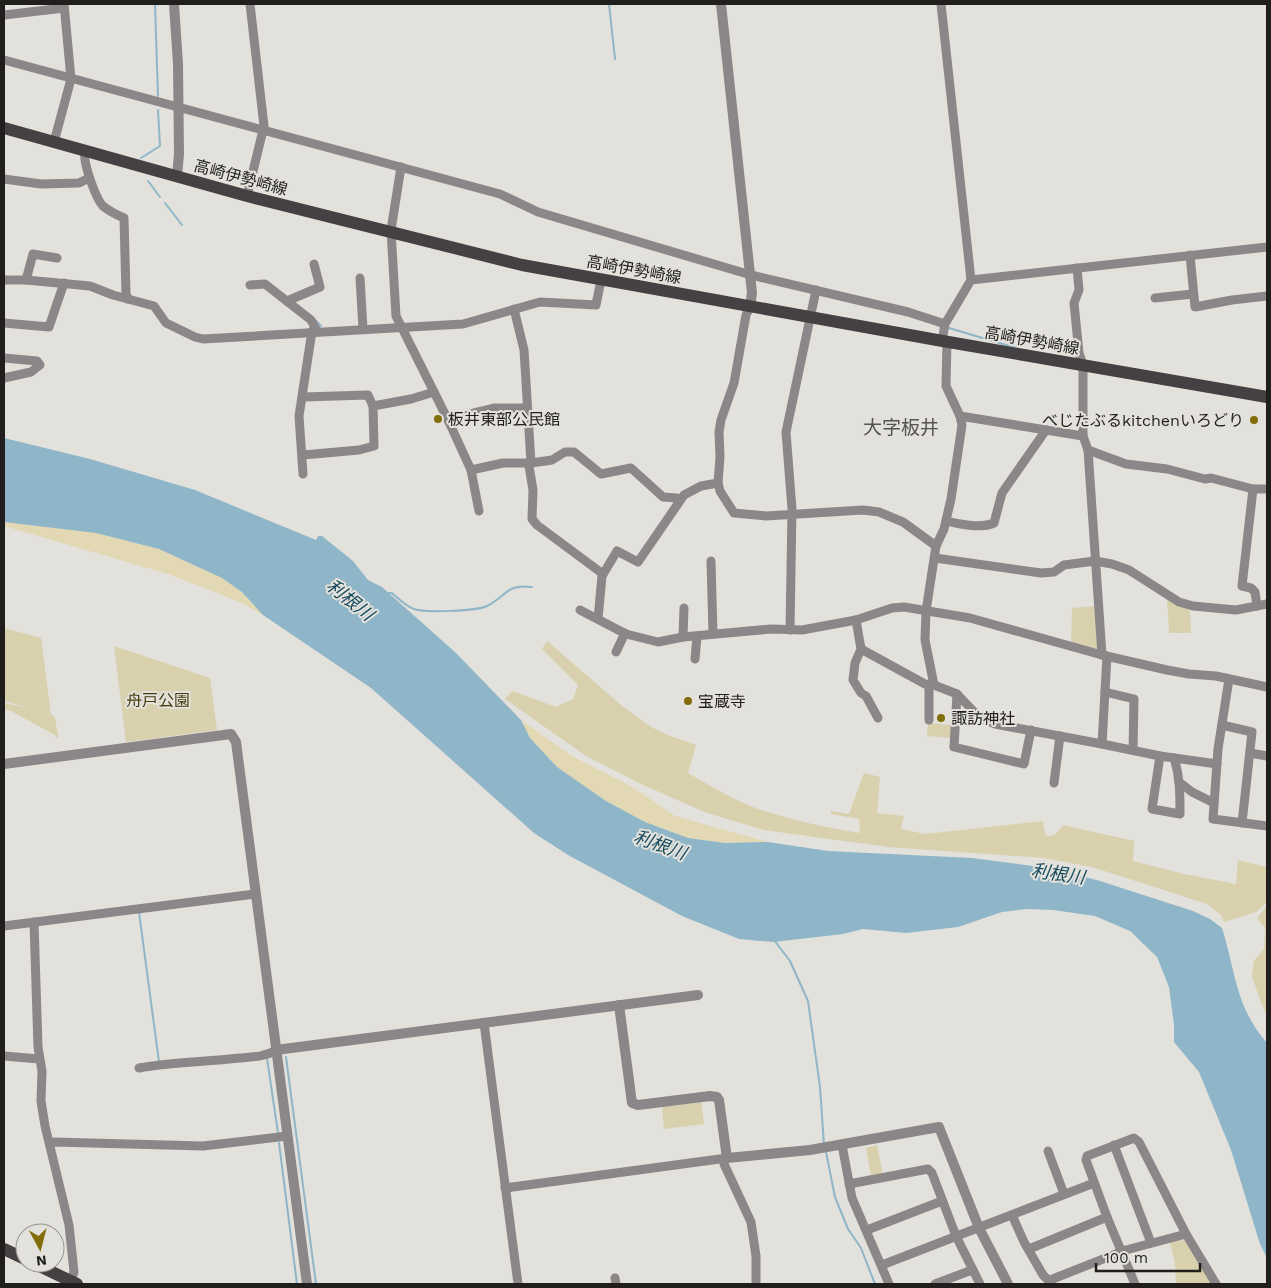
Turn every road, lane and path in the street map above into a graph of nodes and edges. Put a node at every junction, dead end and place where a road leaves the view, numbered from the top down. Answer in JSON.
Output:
{"nodes":[{"id":1,"x":174,"y":4,"type":"edge"},
{"id":2,"x":250,"y":4,"type":"edge"},
{"id":3,"x":721,"y":4,"type":"edge"},
{"id":4,"x":941,"y":4,"type":"edge"},
{"id":5,"x":64,"y":6,"type":"edge"},
{"id":6,"x":4,"y":15,"type":"edge"},
{"id":7,"x":4,"y":60,"type":"edge"},
{"id":8,"x":71,"y":79,"type":"junction"},
{"id":9,"x":178,"y":108,"type":"junction"},
{"id":10,"x":4,"y":128,"type":"edge"},
{"id":11,"x":263,"y":131,"type":"junction"},
{"id":12,"x":54,"y":142,"type":"junction"},
{"id":13,"x":85,"y":151,"type":"junction"},
{"id":14,"x":400,"y":167,"type":"junction"},
{"id":15,"x":177,"y":176,"type":"junction"},
{"id":16,"x":89,"y":178,"type":"junction"},
{"id":17,"x":4,"y":179,"type":"edge"},
{"id":18,"x":247,"y":196,"type":"junction"},
{"id":19,"x":391,"y":233,"type":"junction"},
{"id":20,"x":1267,"y":247,"type":"edge"},
{"id":21,"x":1190,"y":256,"type":"junction"},
{"id":22,"x":56,"y":258,"type":"dead end"},
{"id":23,"x":314,"y":264,"type":"dead end"},
{"id":24,"x":1077,"y":268,"type":"junction"},
{"id":25,"x":750,"y":275,"type":"junction"},
{"id":26,"x":360,"y":278,"type":"dead end"},
{"id":27,"x":4,"y":280,"type":"edge"},
{"id":28,"x":26,"y":280,"type":"junction"},
{"id":29,"x":601,"y":280,"type":"junction"},
{"id":30,"x":971,"y":280,"type":"junction"},
{"id":31,"x":64,"y":283,"type":"junction"},
{"id":32,"x":250,"y":285,"type":"dead end"},
{"id":33,"x":816,"y":290,"type":"junction"},
{"id":34,"x":1193,"y":294,"type":"junction"},
{"id":35,"x":1267,"y":296,"type":"edge"},
{"id":36,"x":1155,"y":298,"type":"dead end"},
{"id":37,"x":128,"y":299,"type":"junction"},
{"id":38,"x":287,"y":301,"type":"junction"},
{"id":39,"x":750,"y":307,"type":"junction"},
{"id":40,"x":514,"y":309,"type":"junction"},
{"id":41,"x":810,"y":317,"type":"junction"},
{"id":42,"x":4,"y":323,"type":"edge"},
{"id":43,"x":945,"y":324,"type":"junction"},
{"id":44,"x":401,"y":328,"type":"junction"},
{"id":45,"x":363,"y":329,"type":"junction"},
{"id":46,"x":314,"y":331,"type":"junction"},
{"id":47,"x":945,"y":341,"type":"junction"},
{"id":48,"x":4,"y":358,"type":"edge"},
{"id":49,"x":1083,"y":365,"type":"junction"},
{"id":50,"x":4,"y":378,"type":"edge"},
{"id":51,"x":434,"y":392,"type":"junction"},
{"id":52,"x":302,"y":397,"type":"junction"},
{"id":53,"x":1267,"y":397,"type":"edge"},
{"id":54,"x":374,"y":406,"type":"junction"},
{"id":55,"x":527,"y":408,"type":"junction"},
{"id":56,"x":960,"y":416,"type":"junction"},
{"id":57,"x":449,"y":422,"type":"junction"},
{"id":58,"x":1046,"y":430,"type":"junction"},
{"id":59,"x":1083,"y":436,"type":"junction"},
{"id":60,"x":1088,"y":450,"type":"junction"},
{"id":61,"x":302,"y":455,"type":"junction"},
{"id":62,"x":531,"y":463,"type":"junction"},
{"id":63,"x":472,"y":470,"type":"junction"},
{"id":64,"x":303,"y":474,"type":"dead end"},
{"id":65,"x":718,"y":483,"type":"junction"},
{"id":66,"x":1252,"y":489,"type":"junction"},
{"id":67,"x":1267,"y":489,"type":"edge"},
{"id":68,"x":679,"y":501,"type":"junction"},
{"id":69,"x":479,"y":511,"type":"dead end"},
{"id":70,"x":792,"y":515,"type":"junction"},
{"id":71,"x":946,"y":521,"type":"junction"},
{"id":72,"x":936,"y":546,"type":"junction"},
{"id":73,"x":935,"y":558,"type":"junction"},
{"id":74,"x":711,"y":561,"type":"dead end"},
{"id":75,"x":1094,"y":561,"type":"junction"},
{"id":76,"x":603,"y":574,"type":"junction"},
{"id":77,"x":1267,"y":604,"type":"edge"},
{"id":78,"x":1257,"y":606,"type":"junction"},
{"id":79,"x":684,"y":608,"type":"dead end"},
{"id":80,"x":580,"y":610,"type":"dead end"},
{"id":81,"x":926,"y":611,"type":"junction"},
{"id":82,"x":598,"y":619,"type":"junction"},
{"id":83,"x":856,"y":620,"type":"junction"},
{"id":84,"x":790,"y":630,"type":"junction"},
{"id":85,"x":625,"y":633,"type":"junction"},
{"id":86,"x":713,"y":634,"type":"junction"},
{"id":87,"x":697,"y":636,"type":"junction"},
{"id":88,"x":683,"y":637,"type":"junction"},
{"id":89,"x":861,"y":649,"type":"junction"},
{"id":90,"x":616,"y":652,"type":"dead end"},
{"id":91,"x":1105,"y":655,"type":"junction"},
{"id":92,"x":695,"y":659,"type":"dead end"},
{"id":93,"x":1229,"y":679,"type":"junction"},
{"id":94,"x":932,"y":685,"type":"junction"},
{"id":95,"x":1267,"y":687,"type":"edge"},
{"id":96,"x":1105,"y":692,"type":"junction"},
{"id":97,"x":957,"y":694,"type":"junction"},
{"id":98,"x":878,"y":718,"type":"dead end"},
{"id":99,"x":929,"y":720,"type":"dead end"},
{"id":100,"x":1222,"y":725,"type":"junction"},
{"id":101,"x":1031,"y":730,"type":"junction"},
{"id":102,"x":1060,"y":736,"type":"junction"},
{"id":103,"x":1102,"y":744,"type":"junction"},
{"id":104,"x":1132,"y":750,"type":"junction"},
{"id":105,"x":1250,"y":753,"type":"junction"},
{"id":106,"x":1160,"y":756,"type":"junction"},
{"id":107,"x":1267,"y":756,"type":"edge"},
{"id":108,"x":1174,"y":758,"type":"junction"},
{"id":109,"x":4,"y":764,"type":"edge"},
{"id":110,"x":1217,"y":764,"type":"junction"},
{"id":111,"x":1179,"y":782,"type":"junction"},
{"id":112,"x":1054,"y":783,"type":"dead end"},
{"id":113,"x":1214,"y":803,"type":"junction"},
{"id":114,"x":1242,"y":823,"type":"junction"},
{"id":115,"x":1267,"y":826,"type":"edge"},
{"id":116,"x":255,"y":894,"type":"junction"},
{"id":117,"x":34,"y":922,"type":"junction"},
{"id":118,"x":4,"y":926,"type":"edge"},
{"id":119,"x":698,"y":995,"type":"dead end"},
{"id":120,"x":619,"y":1005,"type":"junction"},
{"id":121,"x":484,"y":1023,"type":"junction"},
{"id":122,"x":276,"y":1050,"type":"junction"},
{"id":123,"x":4,"y":1056,"type":"edge"},
{"id":124,"x":39,"y":1059,"type":"junction"},
{"id":125,"x":139,"y":1068,"type":"dead end"},
{"id":126,"x":287,"y":1136,"type":"junction"},
{"id":127,"x":50,"y":1144,"type":"junction"},
{"id":128,"x":1114,"y":1145,"type":"junction"},
{"id":129,"x":838,"y":1146,"type":"junction"},
{"id":130,"x":1048,"y":1151,"type":"dead end"},
{"id":131,"x":726,"y":1158,"type":"junction"},
{"id":132,"x":1094,"y":1183,"type":"junction"},
{"id":133,"x":849,"y":1184,"type":"junction"},
{"id":134,"x":505,"y":1188,"type":"junction"},
{"id":135,"x":1064,"y":1194,"type":"junction"},
{"id":136,"x":942,"y":1202,"type":"junction"},
{"id":137,"x":1012,"y":1215,"type":"junction"},
{"id":138,"x":1107,"y":1217,"type":"junction"},
{"id":139,"x":979,"y":1228,"type":"junction"},
{"id":140,"x":867,"y":1230,"type":"junction"},
{"id":141,"x":1186,"y":1234,"type":"junction"},
{"id":142,"x":956,"y":1236,"type":"junction"},
{"id":143,"x":1151,"y":1243,"type":"junction"},
{"id":144,"x":1029,"y":1248,"type":"junction"},
{"id":145,"x":1121,"y":1252,"type":"junction"},
{"id":146,"x":882,"y":1265,"type":"junction"},
{"id":147,"x":972,"y":1270,"type":"junction"},
{"id":148,"x":54,"y":1273,"type":"edge"},
{"id":149,"x":74,"y":1283,"type":"edge"},
{"id":150,"x":307,"y":1284,"type":"edge"},
{"id":151,"x":518,"y":1284,"type":"edge"},
{"id":152,"x":756,"y":1284,"type":"edge"},
{"id":153,"x":889,"y":1284,"type":"edge"},
{"id":154,"x":935,"y":1284,"type":"edge"},
{"id":155,"x":980,"y":1284,"type":"edge"},
{"id":156,"x":1008,"y":1284,"type":"edge"},
{"id":157,"x":1135,"y":1284,"type":"edge"},
{"id":158,"x":1216,"y":1284,"type":"edge"}],
"edges":[{"from":1,"to":9,"type":"street"},
{"from":2,"to":11,"type":"street"},
{"from":3,"to":25,"type":"street"},
{"from":4,"to":30,"type":"street"},
{"from":5,"to":6,"type":"street"},
{"from":5,"to":8,"type":"street"},
{"from":7,"to":8,"type":"street"},
{"from":8,"to":9,"type":"street"},
{"from":8,"to":12,"type":"street"},
{"from":9,"to":11,"type":"street"},
{"from":9,"to":15,"type":"street"},
{"from":10,"to":12,"type":"main road","name":"高崎伊勢崎線"},
{"from":11,"to":14,"type":"street"},
{"from":11,"to":18,"type":"street"},
{"from":12,"to":13,"type":"main road","name":"高崎伊勢崎線"},
{"from":13,"to":15,"type":"main road","name":"高崎伊勢崎線"},
{"from":13,"to":16,"type":"street"},
{"from":14,"to":19,"type":"street"},
{"from":14,"to":25,"type":"street"},
{"from":15,"to":18,"type":"main road","name":"高崎伊勢崎線"},
{"from":16,"to":17,"type":"street"},
{"from":16,"to":37,"type":"street"},
{"from":18,"to":19,"type":"main road","name":"高崎伊勢崎線"},
{"from":19,"to":29,"type":"main road","name":"高崎伊勢崎線"},
{"from":19,"to":44,"type":"street"},
{"from":20,"to":21,"type":"street"},
{"from":21,"to":24,"type":"street"},
{"from":21,"to":34,"type":"street"},
{"from":22,"to":28,"type":"street"},
{"from":23,"to":38,"type":"street"},
{"from":24,"to":30,"type":"street"},
{"from":24,"to":49,"type":"street"},
{"from":25,"to":33,"type":"street"},
{"from":25,"to":39,"type":"street"},
{"from":26,"to":45,"type":"street"},
{"from":27,"to":28,"type":"street"},
{"from":28,"to":31,"type":"street"},
{"from":29,"to":39,"type":"main road","name":"高崎伊勢崎線"},
{"from":29,"to":40,"type":"street"},
{"from":30,"to":43,"type":"street"},
{"from":31,"to":37,"type":"street"},
{"from":31,"to":42,"type":"street"},
{"from":32,"to":38,"type":"street"},
{"from":33,"to":41,"type":"street"},
{"from":33,"to":43,"type":"street"},
{"from":34,"to":35,"type":"street"},
{"from":34,"to":36,"type":"street"},
{"from":37,"to":46,"type":"street"},
{"from":38,"to":46,"type":"street"},
{"from":39,"to":41,"type":"main road","name":"高崎伊勢崎線"},
{"from":39,"to":65,"type":"street"},
{"from":40,"to":44,"type":"street"},
{"from":40,"to":55,"type":"street"},
{"from":41,"to":47,"type":"main road","name":"高崎伊勢崎線"},
{"from":41,"to":70,"type":"street"},
{"from":43,"to":47,"type":"street"},
{"from":44,"to":45,"type":"street"},
{"from":44,"to":51,"type":"street"},
{"from":45,"to":46,"type":"street"},
{"from":46,"to":52,"type":"street"},
{"from":47,"to":49,"type":"main road","name":"高崎伊勢崎線"},
{"from":47,"to":56,"type":"street"},
{"from":48,"to":50,"type":"street"},
{"from":49,"to":53,"type":"main road","name":"高崎伊勢崎線"},
{"from":49,"to":59,"type":"street"},
{"from":51,"to":54,"type":"street"},
{"from":51,"to":57,"type":"street"},
{"from":52,"to":54,"type":"street"},
{"from":52,"to":61,"type":"street"},
{"from":54,"to":61,"type":"street"},
{"from":55,"to":57,"type":"street"},
{"from":55,"to":62,"type":"street"},
{"from":56,"to":58,"type":"street"},
{"from":56,"to":71,"type":"street"},
{"from":57,"to":63,"type":"street"},
{"from":58,"to":59,"type":"street"},
{"from":58,"to":71,"type":"street"},
{"from":59,"to":60,"type":"street"},
{"from":60,"to":66,"type":"street"},
{"from":60,"to":75,"type":"street"},
{"from":61,"to":64,"type":"street"},
{"from":62,"to":63,"type":"street"},
{"from":62,"to":68,"type":"street"},
{"from":62,"to":76,"type":"street"},
{"from":63,"to":69,"type":"street"},
{"from":65,"to":68,"type":"street"},
{"from":65,"to":70,"type":"street"},
{"from":66,"to":67,"type":"street"},
{"from":66,"to":78,"type":"street"},
{"from":68,"to":76,"type":"street"},
{"from":70,"to":72,"type":"street"},
{"from":70,"to":84,"type":"street"},
{"from":71,"to":72,"type":"street"},
{"from":72,"to":73,"type":"street"},
{"from":73,"to":75,"type":"street"},
{"from":73,"to":81,"type":"street"},
{"from":74,"to":86,"type":"street"},
{"from":75,"to":78,"type":"street"},
{"from":75,"to":91,"type":"street"},
{"from":76,"to":82,"type":"street"},
{"from":77,"to":78,"type":"street"},
{"from":79,"to":88,"type":"street"},
{"from":80,"to":82,"type":"street"},
{"from":81,"to":83,"type":"street"},
{"from":81,"to":91,"type":"street"},
{"from":81,"to":94,"type":"street"},
{"from":82,"to":85,"type":"street"},
{"from":83,"to":84,"type":"street"},
{"from":83,"to":89,"type":"street"},
{"from":84,"to":86,"type":"street"},
{"from":85,"to":88,"type":"street"},
{"from":85,"to":90,"type":"street"},
{"from":86,"to":87,"type":"street"},
{"from":87,"to":88,"type":"street"},
{"from":87,"to":92,"type":"street"},
{"from":89,"to":94,"type":"street"},
{"from":89,"to":98,"type":"street"},
{"from":91,"to":93,"type":"street"},
{"from":91,"to":96,"type":"street"},
{"from":93,"to":95,"type":"street"},
{"from":93,"to":100,"type":"street"},
{"from":94,"to":97,"type":"street"},
{"from":94,"to":99,"type":"street"},
{"from":96,"to":103,"type":"street"},
{"from":96,"to":104,"type":"street"},
{"from":97,"to":101,"type":"street"},
{"from":97,"to":101,"type":"street"},
{"from":100,"to":105,"type":"street"},
{"from":100,"to":110,"type":"street"},
{"from":101,"to":102,"type":"street"},
{"from":102,"to":103,"type":"street"},
{"from":102,"to":112,"type":"street"},
{"from":103,"to":104,"type":"street"},
{"from":104,"to":106,"type":"street"},
{"from":105,"to":107,"type":"street"},
{"from":105,"to":114,"type":"street"},
{"from":106,"to":108,"type":"street"},
{"from":106,"to":111,"type":"street"},
{"from":108,"to":110,"type":"street"},
{"from":108,"to":111,"type":"street"},
{"from":109,"to":116,"type":"street"},
{"from":110,"to":113,"type":"street"},
{"from":111,"to":113,"type":"street"},
{"from":113,"to":114,"type":"street"},
{"from":114,"to":115,"type":"street"},
{"from":116,"to":117,"type":"street"},
{"from":116,"to":122,"type":"street"},
{"from":117,"to":118,"type":"street"},
{"from":117,"to":124,"type":"street"},
{"from":119,"to":120,"type":"street"},
{"from":120,"to":121,"type":"street"},
{"from":120,"to":131,"type":"street"},
{"from":121,"to":122,"type":"street"},
{"from":121,"to":134,"type":"street"},
{"from":122,"to":125,"type":"street"},
{"from":122,"to":126,"type":"street"},
{"from":123,"to":124,"type":"street"},
{"from":124,"to":127,"type":"street"},
{"from":126,"to":127,"type":"street"},
{"from":126,"to":150,"type":"street"},
{"from":127,"to":149,"type":"street"},
{"from":128,"to":132,"type":"street"},
{"from":128,"to":141,"type":"street"},
{"from":128,"to":143,"type":"street"},
{"from":129,"to":131,"type":"street"},
{"from":129,"to":133,"type":"street"},
{"from":129,"to":139,"type":"street"},
{"from":130,"to":135,"type":"street"},
{"from":131,"to":134,"type":"street"},
{"from":131,"to":152,"type":"street"},
{"from":132,"to":135,"type":"street"},
{"from":132,"to":138,"type":"street"},
{"from":133,"to":136,"type":"street"},
{"from":133,"to":140,"type":"street"},
{"from":134,"to":151,"type":"street"},
{"from":135,"to":137,"type":"street"},
{"from":136,"to":140,"type":"street"},
{"from":136,"to":142,"type":"street"},
{"from":137,"to":139,"type":"street"},
{"from":137,"to":144,"type":"street"},
{"from":138,"to":144,"type":"street"},
{"from":138,"to":145,"type":"street"},
{"from":139,"to":142,"type":"street"},
{"from":139,"to":156,"type":"street"},
{"from":140,"to":146,"type":"street"},
{"from":141,"to":143,"type":"street"},
{"from":141,"to":158,"type":"street"},
{"from":142,"to":146,"type":"street"},
{"from":142,"to":147,"type":"street"},
{"from":143,"to":145,"type":"street"},
{"from":144,"to":145,"type":"street"},
{"from":145,"to":157,"type":"street"},
{"from":146,"to":153,"type":"street"},
{"from":147,"to":154,"type":"street"},
{"from":147,"to":155,"type":"street"},
{"from":148,"to":149,"type":"main road"}]}
